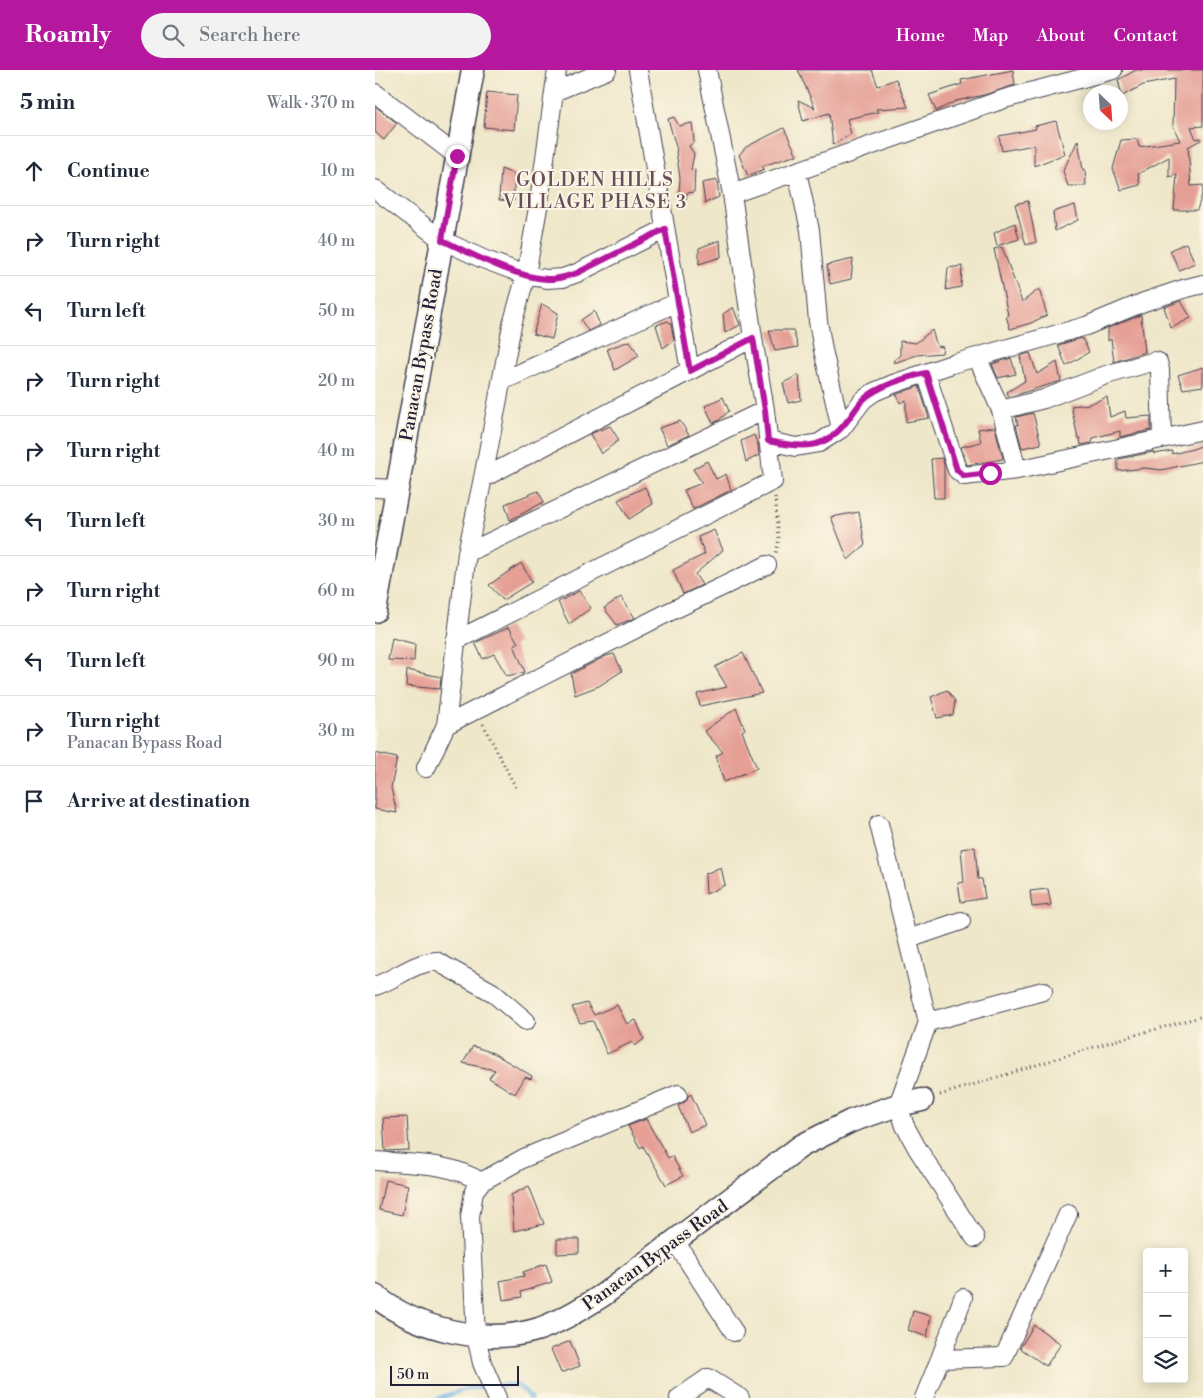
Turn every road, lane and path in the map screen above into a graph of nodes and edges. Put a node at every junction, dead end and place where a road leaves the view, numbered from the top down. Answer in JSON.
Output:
{"nodes":[{"id":1,"x":473,"y":70,"type":"edge"},
{"id":2,"x":557,"y":70,"type":"edge"},
{"id":3,"x":607,"y":70,"type":"edge"},
{"id":4,"x":638,"y":70,"type":"edge"},
{"id":5,"x":707,"y":70,"type":"edge"},
{"id":6,"x":1113,"y":70,"type":"edge"},
{"id":7,"x":554,"y":92,"type":"junction"},
{"id":8,"x":375,"y":93,"type":"edge"},
{"id":9,"x":457,"y":156,"type":"junction"},
{"id":10,"x":797,"y":172,"type":"junction"},
{"id":11,"x":375,"y":190,"type":"edge"},
{"id":12,"x":732,"y":194,"type":"junction"},
{"id":13,"x":665,"y":229,"type":"junction"},
{"id":14,"x":442,"y":240,"type":"junction"},
{"id":15,"x":525,"y":275,"type":"junction"},
{"id":16,"x":1203,"y":284,"type":"edge"},
{"id":17,"x":678,"y":302,"type":"junction"},
{"id":18,"x":753,"y":338,"type":"junction"},
{"id":19,"x":977,"y":358,"type":"junction"},
{"id":20,"x":690,"y":371,"type":"junction"},
{"id":21,"x":926,"y":373,"type":"junction"},
{"id":22,"x":501,"y":381,"type":"junction"},
{"id":23,"x":765,"y":410,"type":"junction"},
{"id":24,"x":1001,"y":410,"type":"junction"},
{"id":25,"x":841,"y":429,"type":"junction"},
{"id":26,"x":1203,"y":430,"type":"edge"},
{"id":27,"x":1162,"y":439,"type":"junction"},
{"id":28,"x":768,"y":441,"type":"junction"},
{"id":29,"x":1017,"y":470,"type":"junction"},
{"id":30,"x":483,"y":478,"type":"junction"},
{"id":31,"x":773,"y":481,"type":"junction"},
{"id":32,"x":375,"y":488,"type":"edge"},
{"id":33,"x":397,"y":489,"type":"junction"},
{"id":34,"x":467,"y":553,"type":"junction"},
{"id":35,"x":767,"y":565,"type":"joint"},
{"id":36,"x":375,"y":611,"type":"edge"},
{"id":37,"x":455,"y":641,"type":"junction"},
{"id":38,"x":475,"y":710,"type":"junction"},
{"id":39,"x":446,"y":725,"type":"junction"},
{"id":40,"x":426,"y":768,"type":"dead end"},
{"id":41,"x":517,"y":790,"type":"dead end"},
{"id":42,"x":879,"y":824,"type":"dead end"},
{"id":43,"x":961,"y":921,"type":"dead end"},
{"id":44,"x":908,"y":939,"type":"junction"},
{"id":45,"x":375,"y":986,"type":"edge"},
{"id":46,"x":1043,"y":991,"type":"dead end"},
{"id":47,"x":1203,"y":1016,"type":"edge"},
{"id":48,"x":526,"y":1021,"type":"dead end"},
{"id":49,"x":928,"y":1022,"type":"junction"},
{"id":50,"x":677,"y":1094,"type":"dead end"},
{"id":51,"x":922,"y":1100,"type":"joint"},
{"id":52,"x":898,"y":1105,"type":"junction"},
{"id":53,"x":375,"y":1161,"type":"edge"},
{"id":54,"x":481,"y":1182,"type":"junction"},
{"id":55,"x":1069,"y":1214,"type":"dead end"},
{"id":56,"x":975,"y":1238,"type":"dead end"},
{"id":57,"x":675,"y":1241,"type":"junction"},
{"id":58,"x":963,"y":1298,"type":"dead end"},
{"id":59,"x":378,"y":1304,"type":"edge"},
{"id":60,"x":734,"y":1332,"type":"dead end"},
{"id":61,"x":476,"y":1336,"type":"junction"},
{"id":62,"x":940,"y":1359,"type":"junction"},
{"id":63,"x":497,"y":1397,"type":"edge"},
{"id":64,"x":679,"y":1398,"type":"edge"},
{"id":65,"x":740,"y":1398,"type":"edge"},
{"id":66,"x":924,"y":1398,"type":"edge"}],
"edges":[{"from":1,"to":9,"type":"main road","name":"Panacan Bypass Road"},
{"from":2,"to":7,"type":"street"},
{"from":3,"to":7,"type":"street"},
{"from":4,"to":13,"type":"street"},
{"from":5,"to":12,"type":"street"},
{"from":6,"to":10,"type":"street"},
{"from":7,"to":15,"type":"street"},
{"from":8,"to":9,"type":"street"},
{"from":9,"to":14,"type":"main road","name":"Panacan Bypass Road"},
{"from":10,"to":12,"type":"street"},
{"from":10,"to":25,"type":"street"},
{"from":11,"to":14,"type":"street"},
{"from":12,"to":18,"type":"street"},
{"from":13,"to":15,"type":"street"},
{"from":13,"to":17,"type":"street"},
{"from":14,"to":15,"type":"street"},
{"from":14,"to":33,"type":"main road","name":"Panacan Bypass Road"},
{"from":15,"to":22,"type":"street"},
{"from":16,"to":19,"type":"street"},
{"from":17,"to":20,"type":"street"},
{"from":17,"to":22,"type":"street"},
{"from":18,"to":20,"type":"street"},
{"from":18,"to":23,"type":"street"},
{"from":19,"to":21,"type":"street"},
{"from":19,"to":24,"type":"street"},
{"from":20,"to":30,"type":"street"},
{"from":21,"to":25,"type":"street"},
{"from":21,"to":29,"type":"street"},
{"from":22,"to":30,"type":"street"},
{"from":23,"to":28,"type":"street"},
{"from":23,"to":34,"type":"street"},
{"from":24,"to":27,"type":"street"},
{"from":24,"to":29,"type":"street"},
{"from":25,"to":28,"type":"street"},
{"from":26,"to":27,"type":"street"},
{"from":27,"to":29,"type":"street"},
{"from":28,"to":31,"type":"street"},
{"from":30,"to":34,"type":"street"},
{"from":31,"to":35,"type":"path"},
{"from":31,"to":37,"type":"street"},
{"from":32,"to":33,"type":"street"},
{"from":33,"to":36,"type":"main road","name":"Panacan Bypass Road"},
{"from":34,"to":37,"type":"street"},
{"from":35,"to":38,"type":"street"},
{"from":37,"to":39,"type":"street"},
{"from":38,"to":39,"type":"street"},
{"from":38,"to":41,"type":"path"},
{"from":39,"to":40,"type":"street"},
{"from":42,"to":44,"type":"street"},
{"from":43,"to":44,"type":"street"},
{"from":44,"to":49,"type":"street"},
{"from":45,"to":48,"type":"street"},
{"from":46,"to":49,"type":"street"},
{"from":47,"to":51,"type":"path"},
{"from":49,"to":52,"type":"street"},
{"from":50,"to":54,"type":"street"},
{"from":51,"to":52,"type":"main road","name":"Panacan Bypass Road"},
{"from":52,"to":56,"type":"street"},
{"from":52,"to":57,"type":"main road","name":"Panacan Bypass Road"},
{"from":53,"to":54,"type":"street"},
{"from":54,"to":61,"type":"street"},
{"from":55,"to":62,"type":"street"},
{"from":57,"to":60,"type":"street"},
{"from":57,"to":61,"type":"main road","name":"Panacan Bypass Road"},
{"from":58,"to":62,"type":"street"},
{"from":59,"to":61,"type":"main road","name":"Panacan Bypass Road"},
{"from":61,"to":63,"type":"street"},
{"from":62,"to":66,"type":"street"},
{"from":64,"to":65,"type":"street"}]}
